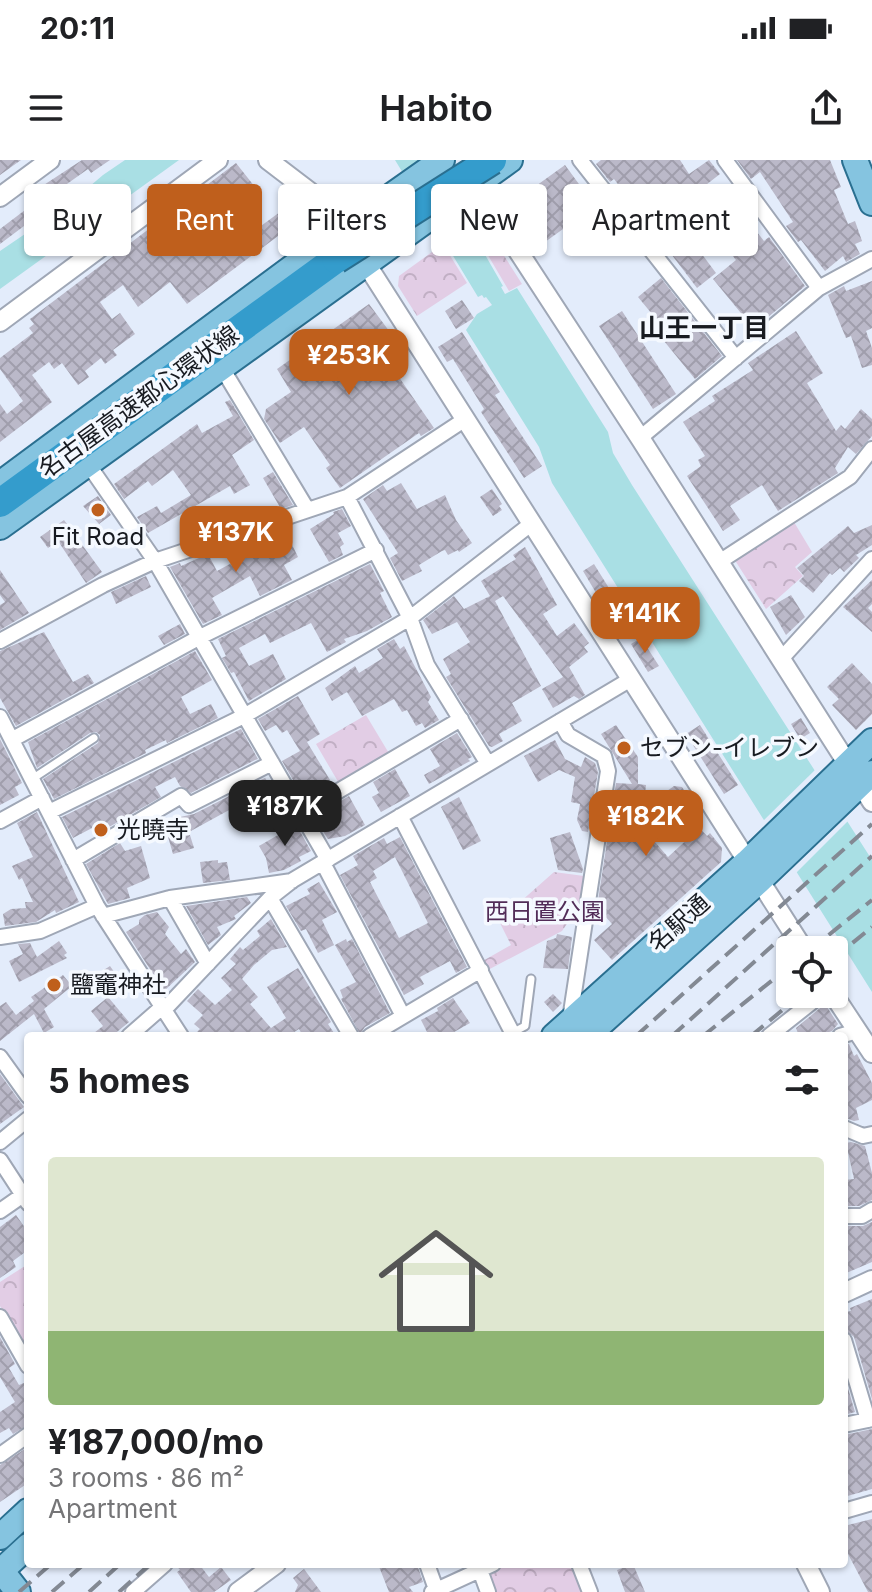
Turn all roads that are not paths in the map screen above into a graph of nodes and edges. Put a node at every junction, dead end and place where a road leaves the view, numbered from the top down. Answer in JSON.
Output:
{"nodes":[{"id":1,"x":50,"y":160,"type":"edge"},
{"id":2,"x":218,"y":160,"type":"edge"},
{"id":3,"x":268,"y":160,"type":"edge"},
{"id":4,"x":492,"y":160,"type":"edge"},
{"id":5,"x":510,"y":160,"type":"edge"},
{"id":6,"x":580,"y":160,"type":"edge"},
{"id":7,"x":725,"y":160,"type":"edge"},
{"id":8,"x":855,"y":160,"type":"edge"},
{"id":9,"x":438,"y":163,"type":"edge"},
{"id":10,"x":468,"y":181,"type":"edge"},
{"id":11,"x":299,"y":184,"type":"edge"},
{"id":12,"x":408,"y":184,"type":"edge"},
{"id":13,"x":0,"y":197,"type":"edge"},
{"id":14,"x":872,"y":203,"type":"edge"},
{"id":15,"x":308,"y":256,"type":"edge"},
{"id":16,"x":361,"y":256,"type":"edge"},
{"id":17,"x":336,"y":259,"type":"junction"},
{"id":18,"x":872,"y":259,"type":"edge"},
{"id":19,"x":365,"y":263,"type":"junction"},
{"id":20,"x":819,"y":288,"type":"junction"},
{"id":21,"x":0,"y":322,"type":"edge"},
{"id":22,"x":736,"y":358,"type":"junction"},
{"id":23,"x":222,"y":368,"type":"junction"},
{"id":24,"x":464,"y":420,"type":"junction"},
{"id":25,"x":640,"y":438,"type":"junction"},
{"id":26,"x":872,"y":449,"type":"edge"},
{"id":27,"x":88,"y":464,"type":"junction"},
{"id":28,"x":0,"y":484,"type":"edge"},
{"id":29,"x":347,"y":497,"type":"junction"},
{"id":30,"x":0,"y":503,"type":"edge"},
{"id":31,"x":307,"y":509,"type":"junction"},
{"id":32,"x":531,"y":524,"type":"junction"},
{"id":33,"x":0,"y":527,"type":"edge"},
{"id":34,"x":376,"y":550,"type":"junction"},
{"id":35,"x":872,"y":559,"type":"edge"},
{"id":36,"x":155,"y":561,"type":"junction"},
{"id":37,"x":719,"y":562,"type":"junction"},
{"id":38,"x":410,"y":618,"type":"junction"},
{"id":39,"x":200,"y":637,"type":"junction"},
{"id":40,"x":0,"y":641,"type":"edge"},
{"id":41,"x":782,"y":658,"type":"junction"},
{"id":42,"x":631,"y":679,"type":"junction"},
{"id":43,"x":244,"y":716,"type":"junction"},
{"id":44,"x":0,"y":717,"type":"edge"},
{"id":45,"x":461,"y":719,"type":"junction"},
{"id":46,"x":560,"y":721,"type":"junction"},
{"id":47,"x":94,"y":738,"type":"dead end"},
{"id":48,"x":13,"y":739,"type":"junction"},
{"id":49,"x":872,"y":741,"type":"edge"},
{"id":50,"x":272,"y":763,"type":"junction"},
{"id":51,"x":488,"y":764,"type":"junction"},
{"id":52,"x":32,"y":779,"type":"junction"},
{"id":53,"x":854,"y":784,"type":"edge"},
{"id":54,"x":46,"y":805,"type":"junction"},
{"id":55,"x":301,"y":813,"type":"junction"},
{"id":56,"x":400,"y":816,"type":"junction"},
{"id":57,"x":0,"y":821,"type":"edge"},
{"id":58,"x":73,"y":860,"type":"junction"},
{"id":59,"x":325,"y":862,"type":"junction"},
{"id":60,"x":753,"y":871,"type":"junction"},
{"id":61,"x":293,"y":880,"type":"junction"},
{"id":62,"x":170,"y":898,"type":"junction"},
{"id":63,"x":270,"y":898,"type":"junction"},
{"id":64,"x":100,"y":911,"type":"junction"},
{"id":65,"x":795,"y":936,"type":"edge"},
{"id":66,"x":0,"y":937,"type":"edge"},
{"id":67,"x":208,"y":964,"type":"junction"},
{"id":68,"x":481,"y":970,"type":"junction"},
{"id":69,"x":531,"y":979,"type":"dead end"},
{"id":70,"x":804,"y":1008,"type":"edge"},
{"id":71,"x":839,"y":1008,"type":"edge"},
{"id":72,"x":162,"y":1010,"type":"junction"},
{"id":73,"x":403,"y":1016,"type":"junction"},
{"id":74,"x":570,"y":1031,"type":"edge"},
{"id":75,"x":134,"y":1032,"type":"edge"},
{"id":76,"x":178,"y":1032,"type":"edge"},
{"id":77,"x":349,"y":1032,"type":"edge"},
{"id":78,"x":377,"y":1032,"type":"edge"},
{"id":79,"x":512,"y":1032,"type":"edge"},
{"id":80,"x":517,"y":1032,"type":"edge"},
{"id":81,"x":774,"y":1032,"type":"edge"},
{"id":82,"x":849,"y":1033,"type":"edge"},
{"id":83,"x":872,"y":1053,"type":"edge"},
{"id":84,"x":0,"y":1057,"type":"edge"},
{"id":85,"x":24,"y":1090,"type":"edge"},
{"id":86,"x":24,"y":1122,"type":"edge"},
{"id":87,"x":848,"y":1130,"type":"edge"},
{"id":88,"x":872,"y":1134,"type":"edge"},
{"id":89,"x":0,"y":1142,"type":"edge"},
{"id":90,"x":0,"y":1160,"type":"edge"},
{"id":91,"x":24,"y":1196,"type":"edge"},
{"id":92,"x":24,"y":1200,"type":"edge"},
{"id":93,"x":872,"y":1210,"type":"edge"},
{"id":94,"x":0,"y":1211,"type":"edge"},
{"id":95,"x":848,"y":1216,"type":"edge"},
{"id":96,"x":872,"y":1280,"type":"edge"},
{"id":97,"x":848,"y":1291,"type":"edge"},
{"id":98,"x":0,"y":1317,"type":"edge"},
{"id":99,"x":848,"y":1352,"type":"edge"},
{"id":100,"x":24,"y":1359,"type":"edge"},
{"id":101,"x":870,"y":1419,"type":"edge"},
{"id":102,"x":848,"y":1424,"type":"edge"},
{"id":103,"x":24,"y":1438,"type":"edge"},
{"id":104,"x":0,"y":1455,"type":"edge"},
{"id":105,"x":872,"y":1503,"type":"edge"},
{"id":106,"x":848,"y":1510,"type":"edge"},
{"id":107,"x":24,"y":1515,"type":"edge"},
{"id":108,"x":0,"y":1537,"type":"edge"},
{"id":109,"x":24,"y":1550,"type":"edge"},
{"id":110,"x":160,"y":1568,"type":"edge"},
{"id":111,"x":272,"y":1568,"type":"edge"},
{"id":112,"x":428,"y":1568,"type":"edge"},
{"id":113,"x":484,"y":1568,"type":"edge"},
{"id":114,"x":486,"y":1568,"type":"edge"},
{"id":115,"x":581,"y":1568,"type":"edge"},
{"id":116,"x":808,"y":1568,"type":"edge"},
{"id":117,"x":0,"y":1571,"type":"edge"},
{"id":118,"x":250,"y":1588,"type":"edge"},
{"id":119,"x":435,"y":1591,"type":"edge"},
{"id":120,"x":18,"y":1592,"type":"edge"},
{"id":121,"x":133,"y":1592,"type":"edge"},
{"id":122,"x":488,"y":1592,"type":"edge"},
{"id":123,"x":590,"y":1592,"type":"edge"},
{"id":124,"x":820,"y":1592,"type":"edge"}],
"edges":[{"from":1,"to":13,"type":"street"},
{"from":2,"to":21,"type":"street"},
{"from":3,"to":11,"type":"street"},
{"from":4,"to":17,"type":"highway","bridge":true},
{"from":5,"to":10,"type":"main road"},
{"from":6,"to":22,"type":"street"},
{"from":7,"to":20,"type":"street"},
{"from":8,"to":14,"type":"main road"},
{"from":9,"to":12,"type":"main road"},
{"from":10,"to":17,"type":"highway","name":"名古屋高速都心環状線","bridge":true},
{"from":10,"to":19,"type":"main road"},
{"from":10,"to":25,"type":"street"},
{"from":15,"to":28,"type":"main road"},
{"from":16,"to":19,"type":"street"},
{"from":17,"to":30,"type":"highway","name":"名古屋高速都心環状線"},
{"from":18,"to":20,"type":"street"},
{"from":19,"to":23,"type":"main road"},
{"from":19,"to":24,"type":"street"},
{"from":20,"to":22,"type":"street"},
{"from":22,"to":25,"type":"street"},
{"from":23,"to":27,"type":"main road"},
{"from":23,"to":31,"type":"street"},
{"from":24,"to":29,"type":"street"},
{"from":24,"to":32,"type":"street"},
{"from":25,"to":37,"type":"street"},
{"from":26,"to":37,"type":"street"},
{"from":27,"to":33,"type":"main road"},
{"from":27,"to":36,"type":"street"},
{"from":29,"to":31,"type":"street"},
{"from":29,"to":34,"type":"street"},
{"from":31,"to":36,"type":"street"},
{"from":32,"to":38,"type":"street"},
{"from":32,"to":42,"type":"street"},
{"from":34,"to":38,"type":"street"},
{"from":34,"to":39,"type":"street"},
{"from":35,"to":41,"type":"street"},
{"from":36,"to":39,"type":"street"},
{"from":36,"to":40,"type":"street"},
{"from":37,"to":41,"type":"street"},
{"from":38,"to":43,"type":"street"},
{"from":38,"to":45,"type":"street"},
{"from":39,"to":43,"type":"street"},
{"from":39,"to":48,"type":"street"},
{"from":41,"to":53,"type":"street"},
{"from":42,"to":46,"type":"street"},
{"from":42,"to":60,"type":"street"},
{"from":43,"to":50,"type":"street"},
{"from":43,"to":54,"type":"street"},
{"from":44,"to":48,"type":"street"},
{"from":45,"to":51,"type":"street"},
{"from":45,"to":55,"type":"street"},
{"from":46,"to":51,"type":"street"},
{"from":46,"to":74,"type":"street"},
{"from":47,"to":52,"type":"lane"},
{"from":48,"to":52,"type":"street"},
{"from":49,"to":53,"type":"main road","name":"名駅通"},
{"from":50,"to":55,"type":"street"},
{"from":50,"to":58,"type":"street"},
{"from":51,"to":56,"type":"street"},
{"from":52,"to":54,"type":"street"},
{"from":53,"to":60,"type":"main road","name":"名駅通"},
{"from":54,"to":57,"type":"street"},
{"from":54,"to":58,"type":"street"},
{"from":55,"to":59,"type":"street"},
{"from":56,"to":59,"type":"street"},
{"from":56,"to":68,"type":"street"},
{"from":58,"to":64,"type":"street"},
{"from":59,"to":61,"type":"street"},
{"from":59,"to":73,"type":"street"},
{"from":60,"to":65,"type":"street"},
{"from":60,"to":74,"type":"main road","name":"名駅通"},
{"from":61,"to":62,"type":"street"},
{"from":61,"to":63,"type":"street"},
{"from":62,"to":64,"type":"street"},
{"from":62,"to":67,"type":"street"},
{"from":63,"to":67,"type":"street"},
{"from":63,"to":77,"type":"street"},
{"from":64,"to":66,"type":"street"},
{"from":64,"to":72,"type":"street"},
{"from":67,"to":72,"type":"street"},
{"from":68,"to":73,"type":"street"},
{"from":68,"to":79,"type":"street"},
{"from":69,"to":80,"type":"lane"},
{"from":70,"to":81,"type":"street"},
{"from":71,"to":82,"type":"street"},
{"from":72,"to":75,"type":"street"},
{"from":72,"to":76,"type":"street"},
{"from":73,"to":78,"type":"street"},
{"from":82,"to":83,"type":"street"},
{"from":84,"to":85,"type":"street"},
{"from":86,"to":89,"type":"street"},
{"from":87,"to":88,"type":"street"},
{"from":90,"to":91,"type":"street"},
{"from":92,"to":94,"type":"street"},
{"from":93,"to":95,"type":"street"},
{"from":96,"to":97,"type":"street"},
{"from":98,"to":100,"type":"street"},
{"from":99,"to":101,"type":"street"},
{"from":101,"to":102,"type":"street"},
{"from":103,"to":104,"type":"street"},
{"from":105,"to":106,"type":"street"},
{"from":107,"to":108,"type":"main road"},
{"from":109,"to":117,"type":"main road"},
{"from":110,"to":121,"type":"street"},
{"from":111,"to":118,"type":"street"},
{"from":112,"to":119,"type":"street"},
{"from":113,"to":119,"type":"street"},
{"from":114,"to":122,"type":"street"},
{"from":115,"to":123,"type":"street"},
{"from":116,"to":124,"type":"street"},
{"from":117,"to":120,"type":"main road"}]}
